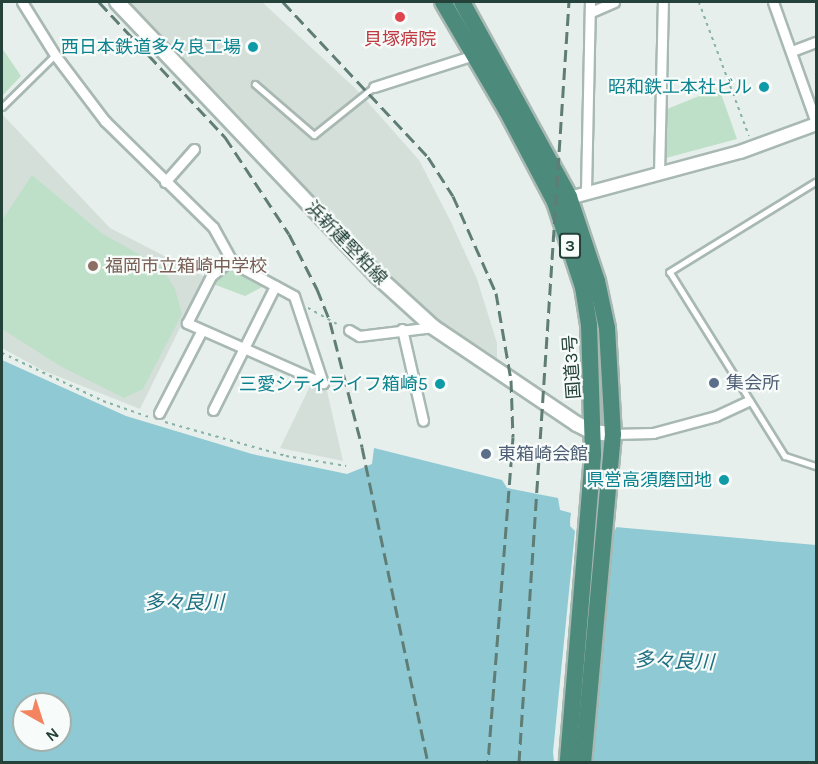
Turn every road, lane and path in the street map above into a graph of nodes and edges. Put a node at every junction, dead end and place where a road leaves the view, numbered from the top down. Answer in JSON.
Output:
{"nodes":[{"id":1,"x":22,"y":2,"type":"edge"},
{"id":2,"x":117,"y":2,"type":"edge"},
{"id":3,"x":443,"y":2,"type":"edge"},
{"id":4,"x":462,"y":2,"type":"edge"},
{"id":5,"x":614,"y":2,"type":"edge"},
{"id":6,"x":663,"y":2,"type":"edge"},
{"id":7,"x":699,"y":2,"type":"edge"},
{"id":8,"x":773,"y":2,"type":"edge"},
{"id":9,"x":591,"y":7,"type":"edge"},
{"id":10,"x":816,"y":42,"type":"edge"},
{"id":11,"x":792,"y":51,"type":"junction"},
{"id":12,"x":55,"y":55,"type":"junction"},
{"id":13,"x":474,"y":55,"type":"junction"},
{"id":14,"x":255,"y":84,"type":"dead end"},
{"id":15,"x":374,"y":87,"type":"joint"},
{"id":16,"x":2,"y":107,"type":"edge"},
{"id":17,"x":816,"y":123,"type":"edge"},
{"id":18,"x":753,"y":147,"type":"junction"},
{"id":19,"x":194,"y":149,"type":"dead end"},
{"id":20,"x":659,"y":174,"type":"junction"},
{"id":21,"x":165,"y":182,"type":"junction"},
{"id":22,"x":816,"y":182,"type":"edge"},
{"id":23,"x":586,"y":190,"type":"junction"},
{"id":24,"x":562,"y":200,"type":"junction"},
{"id":25,"x":231,"y":259,"type":"junction"},
{"id":26,"x":275,"y":286,"type":"junction"},
{"id":27,"x":294,"y":296,"type":"junction"},
{"id":28,"x":433,"y":327,"type":"junction"},
{"id":29,"x":202,"y":330,"type":"junction"},
{"id":30,"x":349,"y":330,"type":"joint"},
{"id":31,"x":402,"y":330,"type":"junction"},
{"id":32,"x":243,"y":349,"type":"junction"},
{"id":33,"x":2,"y":353,"type":"edge"},
{"id":34,"x":748,"y":401,"type":"junction"},
{"id":35,"x":213,"y":410,"type":"dead end"},
{"id":36,"x":159,"y":412,"type":"dead end"},
{"id":37,"x":423,"y":421,"type":"dead end"},
{"id":38,"x":593,"y":432,"type":"junction"},
{"id":39,"x":613,"y":434,"type":"junction"},
{"id":40,"x":346,"y":466,"type":"dead end"},
{"id":41,"x":816,"y":466,"type":"edge"},
{"id":42,"x":597,"y":519,"type":"junction"},
{"id":43,"x":568,"y":762,"type":"edge"},
{"id":44,"x":583,"y":762,"type":"edge"}],
"edges":[{"from":1,"to":12,"type":"street"},
{"from":2,"to":28,"type":"main road","name":"浜新建堅粕線"},
{"from":3,"to":13,"type":"highway","name":"国道3号","number":"3"},
{"from":4,"to":24,"type":"highway","name":"国道3号","number":"3"},
{"from":5,"to":9,"type":"street"},
{"from":6,"to":20,"type":"street"},
{"from":7,"to":18,"type":"path"},
{"from":8,"to":11,"type":"street"},
{"from":9,"to":23,"type":"street"},
{"from":10,"to":11,"type":"street"},
{"from":11,"to":17,"type":"street"},
{"from":12,"to":16,"type":"lane"},
{"from":12,"to":21,"type":"street"},
{"from":13,"to":15,"type":"street"},
{"from":13,"to":24,"type":"highway","name":"国道3号","number":"3"},
{"from":14,"to":15,"type":"lane"},
{"from":17,"to":18,"type":"street"},
{"from":18,"to":20,"type":"street"},
{"from":19,"to":21,"type":"street"},
{"from":20,"to":23,"type":"street"},
{"from":21,"to":25,"type":"street"},
{"from":22,"to":34,"type":"lane"},
{"from":23,"to":24,"type":"street"},
{"from":24,"to":38,"type":"highway","name":"国道3号","number":"3"},
{"from":24,"to":39,"type":"highway","name":"国道3号","number":"3"},
{"from":25,"to":26,"type":"street"},
{"from":25,"to":29,"type":"street"},
{"from":26,"to":27,"type":"street"},
{"from":26,"to":32,"type":"street"},
{"from":27,"to":30,"type":"path"},
{"from":27,"to":32,"type":"street"},
{"from":28,"to":31,"type":"street"},
{"from":28,"to":38,"type":"main road","name":"浜新建堅粕線"},
{"from":29,"to":32,"type":"street"},
{"from":29,"to":36,"type":"street"},
{"from":30,"to":31,"type":"street"},
{"from":31,"to":37,"type":"street"},
{"from":32,"to":35,"type":"street"},
{"from":33,"to":40,"type":"path"},
{"from":34,"to":39,"type":"street"},
{"from":34,"to":41,"type":"lane"},
{"from":38,"to":39,"type":"main road","name":"浜新建堅粕線"},
{"from":38,"to":42,"type":"highway","name":"国道3号","number":"3"},
{"from":39,"to":42,"type":"highway","name":"国道3号","number":"3"},
{"from":42,"to":43,"type":"highway","name":"国道3号","number":"3"},
{"from":42,"to":44,"type":"highway","name":"国道3号","number":"3"}]}
